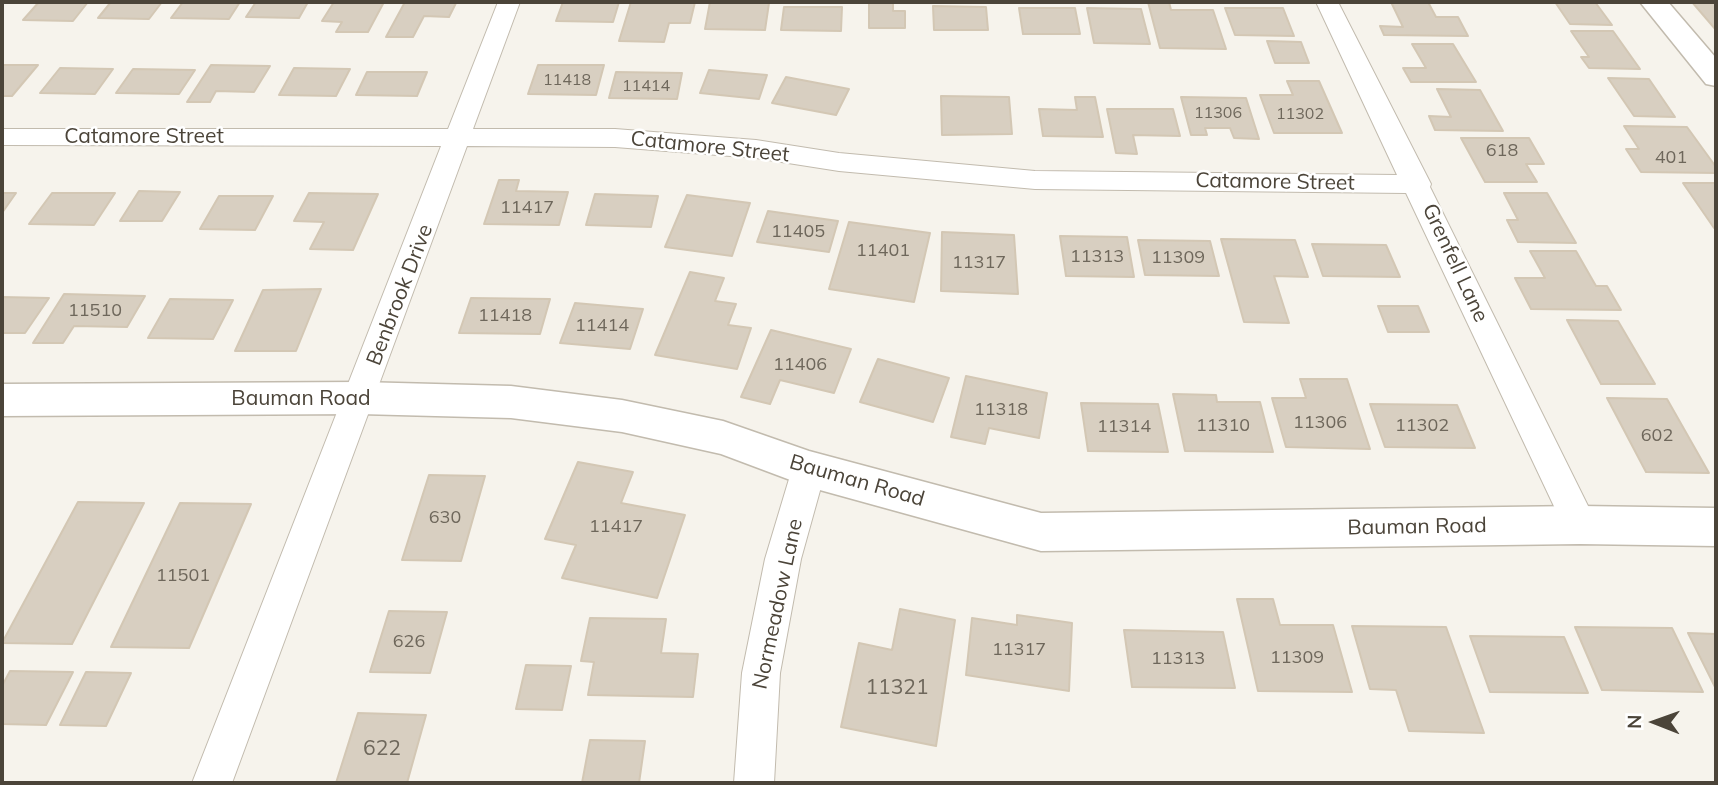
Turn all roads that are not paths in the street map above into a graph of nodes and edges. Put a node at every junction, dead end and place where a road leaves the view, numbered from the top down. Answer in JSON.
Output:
{"nodes":[{"id":1,"x":509,"y":2,"type":"edge"},
{"id":2,"x":1327,"y":2,"type":"edge"},
{"id":3,"x":1654,"y":2,"type":"edge"},
{"id":4,"x":1716,"y":77,"type":"edge"},
{"id":5,"x":2,"y":137,"type":"edge"},
{"id":6,"x":457,"y":137,"type":"junction"},
{"id":7,"x":1418,"y":184,"type":"junction"},
{"id":8,"x":360,"y":398,"type":"junction"},
{"id":9,"x":2,"y":400,"type":"edge"},
{"id":10,"x":809,"y":469,"type":"junction"},
{"id":11,"x":1580,"y":525,"type":"junction"},
{"id":12,"x":1716,"y":527,"type":"edge"},
{"id":13,"x":212,"y":783,"type":"edge"},
{"id":14,"x":754,"y":783,"type":"edge"}],
"edges":[{"from":1,"to":6,"type":"street","name":"Benbrook Drive"},
{"from":2,"to":7,"type":"street","name":"Grenfell Lane"},
{"from":3,"to":4,"type":"street"},
{"from":5,"to":6,"type":"street","name":"Catamore Street"},
{"from":6,"to":7,"type":"street","name":"Catamore Street"},
{"from":6,"to":8,"type":"street","name":"Benbrook Drive"},
{"from":7,"to":11,"type":"street","name":"Grenfell Lane"},
{"from":8,"to":9,"type":"street","name":"Bauman Road"},
{"from":8,"to":10,"type":"street","name":"Bauman Road"},
{"from":8,"to":13,"type":"street","name":"Benbrook Drive"},
{"from":10,"to":11,"type":"street","name":"Bauman Road"},
{"from":10,"to":14,"type":"street","name":"Normeadow Lane"},
{"from":11,"to":12,"type":"street","name":"Bauman Road"}]}
